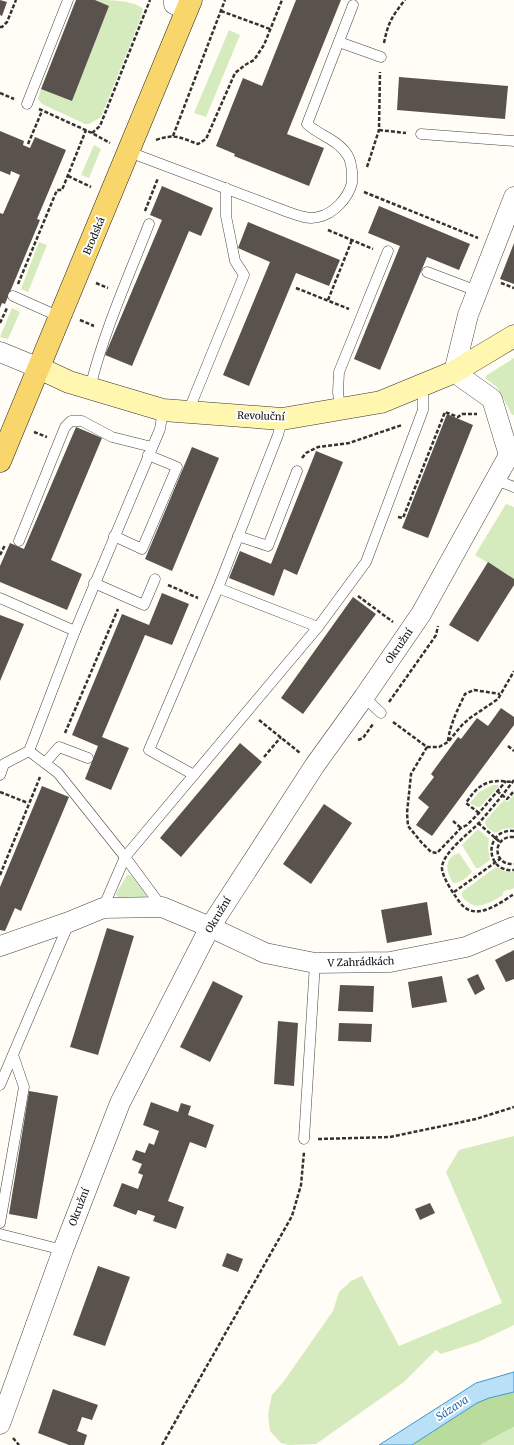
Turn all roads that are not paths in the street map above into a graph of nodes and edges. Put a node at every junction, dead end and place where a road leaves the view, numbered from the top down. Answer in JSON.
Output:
{"nodes":[{"id":1,"x":68,"y":0,"type":"edge"},
{"id":2,"x":184,"y":4,"type":"edge"},
{"id":3,"x":353,"y":5,"type":"dead end"},
{"id":4,"x":338,"y":42,"type":"junction"},
{"id":5,"x":381,"y":57,"type":"road end"},
{"id":6,"x":27,"y":104,"type":"dead end"},
{"id":7,"x":421,"y":134,"type":"road end"},
{"id":8,"x":514,"y":142,"type":"edge"},
{"id":9,"x":122,"y":149,"type":"junction"},
{"id":10,"x":226,"y":188,"type":"junction"},
{"id":11,"x":514,"y":197,"type":"edge"},
{"id":12,"x":150,"y":224,"type":"road end"},
{"id":13,"x":388,"y":253,"type":"road end"},
{"id":14,"x":427,"y":272,"type":"dead end"},
{"id":15,"x":477,"y":291,"type":"junction"},
{"id":16,"x":12,"y":296,"type":"road end"},
{"id":17,"x":70,"y":318,"type":"junction"},
{"id":18,"x":514,"y":336,"type":"edge"},
{"id":19,"x":0,"y":352,"type":"edge"},
{"id":20,"x":39,"y":368,"type":"junction"},
{"id":21,"x":454,"y":372,"type":"junction"},
{"id":22,"x":423,"y":385,"type":"junction"},
{"id":23,"x":90,"y":388,"type":"junction"},
{"id":24,"x":340,"y":409,"type":"junction"},
{"id":25,"x":162,"y":410,"type":"junction"},
{"id":26,"x":188,"y":412,"type":"junction"},
{"id":27,"x":282,"y":419,"type":"junction"},
{"id":28,"x":512,"y":450,"type":"edge"},
{"id":29,"x":150,"y":451,"type":"junction"},
{"id":30,"x":0,"y":461,"type":"edge"},
{"id":31,"x":297,"y":471,"type":"dead end"},
{"id":32,"x":496,"y":480,"type":"junction"},
{"id":33,"x":514,"y":487,"type":"edge"},
{"id":34,"x":114,"y":536,"type":"junction"},
{"id":35,"x":238,"y":536,"type":"junction"},
{"id":36,"x":19,"y":541,"type":"dead end"},
{"id":37,"x":155,"y":579,"type":"road end"},
{"id":38,"x":94,"y":583,"type":"junction"},
{"id":39,"x":218,"y":588,"type":"junction"},
{"id":40,"x":0,"y":598,"type":"edge"},
{"id":41,"x":318,"y":627,"type":"junction"},
{"id":42,"x":75,"y":631,"type":"junction"},
{"id":43,"x":364,"y":697,"type":"junction"},
{"id":44,"x":381,"y":713,"type":"road end"},
{"id":45,"x":29,"y":751,"type":"junction"},
{"id":46,"x":88,"y":758,"type":"dead end"},
{"id":47,"x":45,"y":763,"type":"junction"},
{"id":48,"x":0,"y":775,"type":"edge"},
{"id":49,"x":194,"y":775,"type":"junction"},
{"id":50,"x":125,"y":858,"type":"junction"},
{"id":51,"x":162,"y":907,"type":"junction"},
{"id":52,"x":103,"y":908,"type":"junction"},
{"id":53,"x":69,"y":922,"type":"junction"},
{"id":54,"x":210,"y":927,"type":"junction"},
{"id":55,"x":514,"y":927,"type":"edge"},
{"id":56,"x":0,"y":946,"type":"edge"},
{"id":57,"x":315,"y":963,"type":"junction"},
{"id":58,"x":13,"y":1055,"type":"junction"},
{"id":59,"x":0,"y":1085,"type":"edge"},
{"id":60,"x":304,"y":1139,"type":"road end"},
{"id":61,"x":0,"y":1223,"type":"edge"},
{"id":62,"x":0,"y":1234,"type":"edge"},
{"id":63,"x":63,"y":1250,"type":"junction"},
{"id":64,"x":4,"y":1420,"type":"edge"}],
"edges":[{"from":1,"to":6,"type":"lane"},
{"from":2,"to":9,"type":"main road","name":"Brodská"},
{"from":3,"to":4,"type":"lane"},
{"from":4,"to":5,"type":"lane"},
{"from":4,"to":10,"type":"lane"},
{"from":7,"to":8,"type":"lane"},
{"from":9,"to":10,"type":"lane"},
{"from":9,"to":17,"type":"main road","name":"Brodská"},
{"from":10,"to":26,"type":"lane"},
{"from":11,"to":15,"type":"street"},
{"from":12,"to":23,"type":"lane"},
{"from":13,"to":24,"type":"lane"},
{"from":14,"to":15,"type":"lane"},
{"from":15,"to":21,"type":"street"},
{"from":16,"to":17,"type":"lane"},
{"from":17,"to":20,"type":"main road","name":"Brodská"},
{"from":18,"to":21,"type":"street","name":"Revoluční"},
{"from":19,"to":20,"type":"street","name":"Revoluční"},
{"from":20,"to":23,"type":"street","name":"Revoluční"},
{"from":20,"to":30,"type":"main road","name":"Brodská"},
{"from":21,"to":22,"type":"street","name":"Revoluční"},
{"from":21,"to":28,"type":"street"},
{"from":22,"to":24,"type":"street","name":"Revoluční"},
{"from":22,"to":41,"type":"lane"},
{"from":23,"to":25,"type":"street","name":"Revoluční"},
{"from":24,"to":27,"type":"street","name":"Revoluční"},
{"from":25,"to":26,"type":"street","name":"Revoluční"},
{"from":25,"to":29,"type":"lane"},
{"from":26,"to":27,"type":"street","name":"Revoluční"},
{"from":27,"to":35,"type":"lane"},
{"from":28,"to":32,"type":"street","name":"Okružní"},
{"from":29,"to":34,"type":"lane"},
{"from":29,"to":34,"type":"lane"},
{"from":29,"to":36,"type":"lane"},
{"from":31,"to":35,"type":"lane"},
{"from":32,"to":33,"type":"lane"},
{"from":32,"to":43,"type":"street","name":"Okružní"},
{"from":34,"to":38,"type":"lane"},
{"from":35,"to":39,"type":"lane"},
{"from":37,"to":38,"type":"lane"},
{"from":38,"to":42,"type":"lane"},
{"from":39,"to":41,"type":"lane"},
{"from":39,"to":49,"type":"lane"},
{"from":40,"to":42,"type":"lane"},
{"from":41,"to":49,"type":"lane"},
{"from":42,"to":45,"type":"lane"},
{"from":43,"to":44,"type":"lane"},
{"from":43,"to":54,"type":"street","name":"Okružní"},
{"from":45,"to":47,"type":"lane"},
{"from":45,"to":48,"type":"lane"},
{"from":46,"to":47,"type":"lane"},
{"from":47,"to":50,"type":"lane"},
{"from":49,"to":50,"type":"lane"},
{"from":50,"to":51,"type":"lane"},
{"from":50,"to":52,"type":"lane"},
{"from":51,"to":52,"type":"street"},
{"from":51,"to":54,"type":"street","name":"V Zahrádkách"},
{"from":52,"to":53,"type":"street"},
{"from":53,"to":56,"type":"street"},
{"from":53,"to":58,"type":"lane"},
{"from":54,"to":57,"type":"street","name":"V Zahrádkách"},
{"from":54,"to":63,"type":"street","name":"Okružní"},
{"from":55,"to":57,"type":"street","name":"V Zahrádkách"},
{"from":57,"to":60,"type":"lane"},
{"from":58,"to":59,"type":"lane"},
{"from":58,"to":61,"type":"lane"},
{"from":62,"to":63,"type":"lane"},
{"from":63,"to":64,"type":"street","name":"Okružní"}]}
